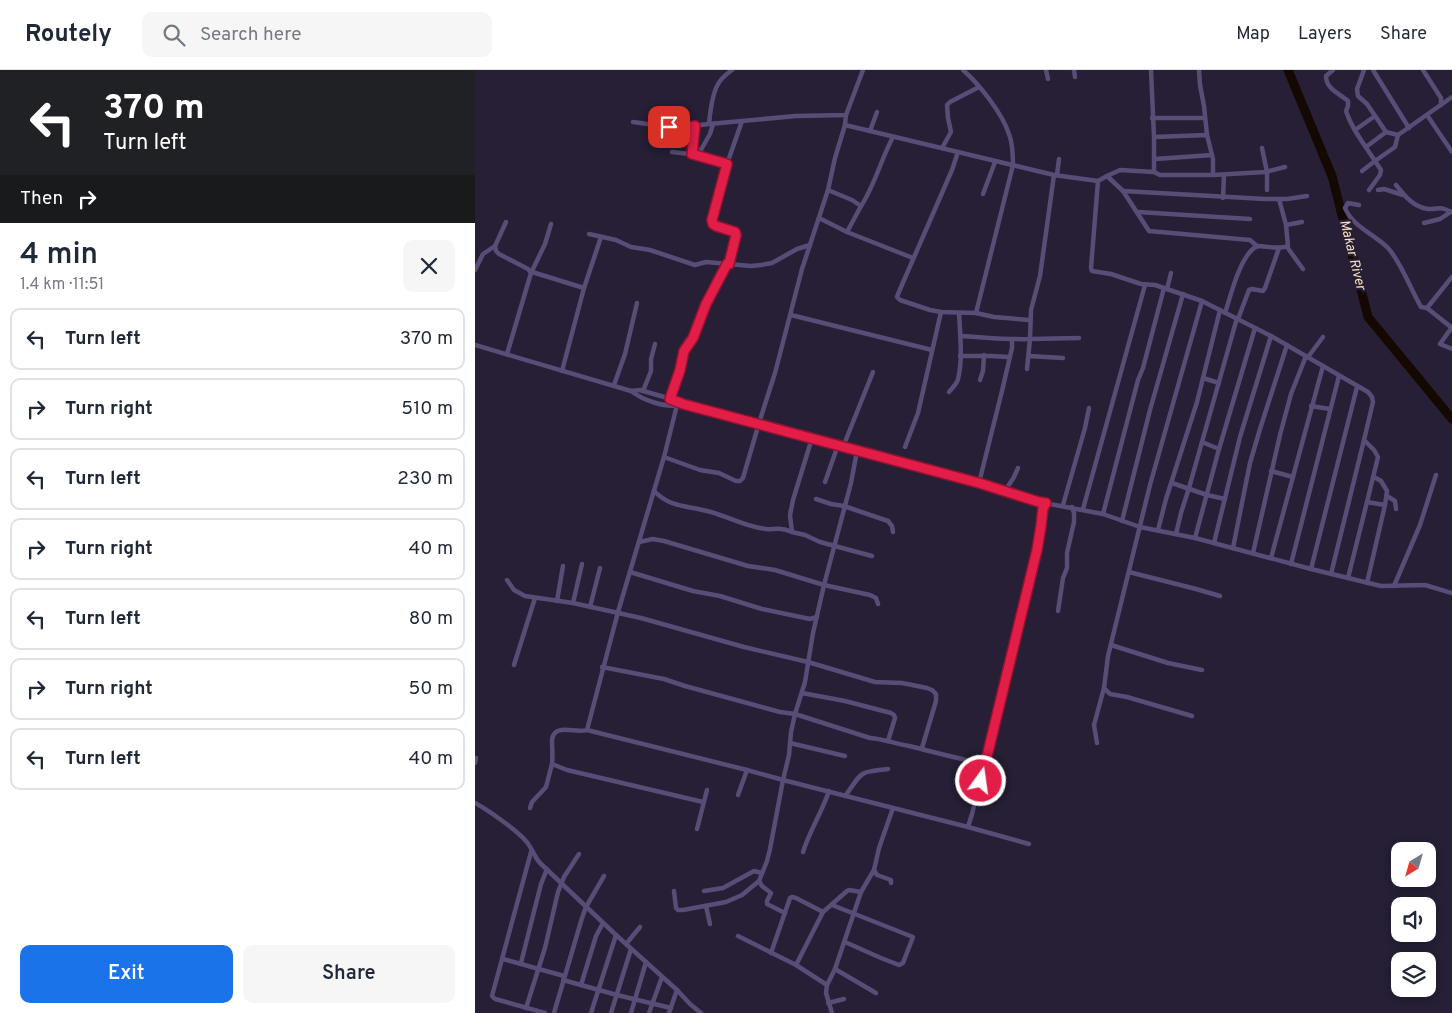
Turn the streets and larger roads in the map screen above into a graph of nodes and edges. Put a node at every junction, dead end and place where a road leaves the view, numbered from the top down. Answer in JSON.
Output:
{"nodes":[{"id":1,"x":732,"y":70,"type":"edge"},
{"id":2,"x":863,"y":70,"type":"edge"},
{"id":3,"x":963,"y":70,"type":"edge"},
{"id":4,"x":974,"y":70,"type":"edge"},
{"id":5,"x":1046,"y":70,"type":"edge"},
{"id":6,"x":1074,"y":70,"type":"edge"},
{"id":7,"x":1151,"y":70,"type":"edge"},
{"id":8,"x":1199,"y":70,"type":"edge"},
{"id":9,"x":1333,"y":70,"type":"edge"},
{"id":10,"x":1364,"y":70,"type":"edge"},
{"id":11,"x":1373,"y":70,"type":"edge"},
{"id":12,"x":1423,"y":70,"type":"edge"},
{"id":13,"x":967,"y":74,"type":"junction"},
{"id":14,"x":1075,"y":77,"type":"dead end"},
{"id":15,"x":1048,"y":79,"type":"dead end"},
{"id":16,"x":979,"y":87,"type":"junction"},
{"id":17,"x":1452,"y":97,"type":"edge"},
{"id":18,"x":1444,"y":100,"type":"junction"},
{"id":19,"x":877,"y":112,"type":"dead end"},
{"id":20,"x":846,"y":115,"type":"junction"},
{"id":21,"x":1427,"y":115,"type":"junction"},
{"id":22,"x":1375,"y":116,"type":"junction"},
{"id":23,"x":1152,"y":118,"type":"junction"},
{"id":24,"x":1205,"y":118,"type":"junction"},
{"id":25,"x":742,"y":121,"type":"junction"},
{"id":26,"x":633,"y":122,"type":"dead end"},
{"id":27,"x":711,"y":124,"type":"junction"},
{"id":28,"x":845,"y":125,"type":"junction"},
{"id":29,"x":695,"y":126,"type":"junction"},
{"id":30,"x":1409,"y":128,"type":"junction"},
{"id":31,"x":1355,"y":130,"type":"junction"},
{"id":32,"x":870,"y":131,"type":"junction"},
{"id":33,"x":1386,"y":132,"type":"junction"},
{"id":34,"x":1398,"y":135,"type":"junction"},
{"id":35,"x":893,"y":136,"type":"junction"},
{"id":36,"x":1207,"y":136,"type":"junction"},
{"id":37,"x":1154,"y":137,"type":"junction"},
{"id":38,"x":1366,"y":147,"type":"junction"},
{"id":39,"x":942,"y":148,"type":"junction"},
{"id":40,"x":1262,"y":148,"type":"dead end"},
{"id":41,"x":672,"y":152,"type":"dead end"},
{"id":42,"x":958,"y":152,"type":"junction"},
{"id":43,"x":1452,"y":152,"type":"edge"},
{"id":44,"x":692,"y":154,"type":"junction"},
{"id":45,"x":1212,"y":155,"type":"junction"},
{"id":46,"x":698,"y":156,"type":"junction"},
{"id":47,"x":1059,"y":159,"type":"dead end"},
{"id":48,"x":1155,"y":159,"type":"junction"},
{"id":49,"x":1375,"y":161,"type":"junction"},
{"id":50,"x":995,"y":162,"type":"junction"},
{"id":51,"x":727,"y":164,"type":"junction"},
{"id":52,"x":1013,"y":165,"type":"junction"},
{"id":53,"x":1285,"y":167,"type":"dead end"},
{"id":54,"x":1362,"y":171,"type":"dead end"},
{"id":55,"x":1154,"y":172,"type":"junction"},
{"id":56,"x":1267,"y":172,"type":"junction"},
{"id":57,"x":1056,"y":175,"type":"junction"},
{"id":58,"x":1213,"y":175,"type":"junction"},
{"id":59,"x":1224,"y":175,"type":"junction"},
{"id":60,"x":1107,"y":176,"type":"junction"},
{"id":61,"x":1098,"y":181,"type":"junction"},
{"id":62,"x":1396,"y":185,"type":"dead end"},
{"id":63,"x":828,"y":190,"type":"junction"},
{"id":64,"x":1267,"y":190,"type":"dead end"},
{"id":65,"x":1369,"y":190,"type":"dead end"},
{"id":66,"x":1378,"y":190,"type":"dead end"},
{"id":67,"x":1123,"y":191,"type":"junction"},
{"id":68,"x":983,"y":194,"type":"dead end"},
{"id":69,"x":1404,"y":195,"type":"junction"},
{"id":70,"x":1307,"y":196,"type":"dead end"},
{"id":71,"x":1223,"y":198,"type":"junction"},
{"id":72,"x":1279,"y":199,"type":"junction"},
{"id":73,"x":1359,"y":205,"type":"dead end"},
{"id":74,"x":861,"y":206,"type":"junction"},
{"id":75,"x":1452,"y":211,"type":"edge"},
{"id":76,"x":1137,"y":212,"type":"junction"},
{"id":77,"x":819,"y":218,"type":"junction"},
{"id":78,"x":1250,"y":219,"type":"dead end"},
{"id":79,"x":505,"y":222,"type":"dead end"},
{"id":80,"x":1302,"y":222,"type":"dead end"},
{"id":81,"x":1424,"y":223,"type":"dead end"},
{"id":82,"x":551,"y":224,"type":"dead end"},
{"id":83,"x":1286,"y":224,"type":"junction"},
{"id":84,"x":847,"y":232,"type":"junction"},
{"id":85,"x":589,"y":234,"type":"dead end"},
{"id":86,"x":601,"y":237,"type":"junction"},
{"id":87,"x":810,"y":245,"type":"junction"},
{"id":88,"x":495,"y":246,"type":"junction"},
{"id":89,"x":1257,"y":246,"type":"junction"},
{"id":90,"x":1287,"y":247,"type":"junction"},
{"id":91,"x":1279,"y":248,"type":"junction"},
{"id":92,"x":491,"y":250,"type":"junction"},
{"id":93,"x":497,"y":252,"type":"junction"},
{"id":94,"x":913,"y":258,"type":"junction"},
{"id":95,"x":728,"y":264,"type":"junction"},
{"id":96,"x":1303,"y":269,"type":"dead end"},
{"id":97,"x":475,"y":270,"type":"edge"},
{"id":98,"x":1171,"y":272,"type":"dead end"},
{"id":99,"x":531,"y":273,"type":"junction"},
{"id":100,"x":1452,"y":276,"type":"edge"},
{"id":101,"x":1145,"y":285,"type":"junction"},
{"id":102,"x":584,"y":288,"type":"junction"},
{"id":103,"x":1166,"y":288,"type":"junction"},
{"id":104,"x":1183,"y":294,"type":"junction"},
{"id":105,"x":1202,"y":301,"type":"junction"},
{"id":106,"x":637,"y":303,"type":"dead end"},
{"id":107,"x":1427,"y":308,"type":"junction"},
{"id":108,"x":1222,"y":311,"type":"junction"},
{"id":109,"x":941,"y":312,"type":"junction"},
{"id":110,"x":959,"y":313,"type":"junction"},
{"id":111,"x":976,"y":313,"type":"junction"},
{"id":112,"x":791,"y":315,"type":"junction"},
{"id":113,"x":1237,"y":318,"type":"junction"},
{"id":114,"x":1029,"y":320,"type":"junction"},
{"id":115,"x":1255,"y":328,"type":"junction"},
{"id":116,"x":1452,"y":328,"type":"edge"},
{"id":117,"x":960,"y":336,"type":"junction"},
{"id":118,"x":1271,"y":336,"type":"junction"},
{"id":119,"x":1323,"y":337,"type":"dead end"},
{"id":120,"x":1079,"y":338,"type":"dead end"},
{"id":121,"x":1030,"y":339,"type":"junction"},
{"id":122,"x":1012,"y":340,"type":"junction"},
{"id":123,"x":655,"y":344,"type":"dead end"},
{"id":124,"x":1287,"y":344,"type":"junction"},
{"id":125,"x":475,"y":345,"type":"edge"},
{"id":126,"x":1452,"y":349,"type":"edge"},
{"id":127,"x":932,"y":350,"type":"junction"},
{"id":128,"x":507,"y":354,"type":"junction"},
{"id":129,"x":984,"y":355,"type":"junction"},
{"id":130,"x":960,"y":356,"type":"junction"},
{"id":131,"x":1029,"y":356,"type":"junction"},
{"id":132,"x":1307,"y":356,"type":"junction"},
{"id":133,"x":1009,"y":357,"type":"junction"},
{"id":134,"x":1063,"y":358,"type":"dead end"},
{"id":135,"x":1323,"y":366,"type":"junction"},
{"id":136,"x":1027,"y":369,"type":"dead end"},
{"id":137,"x":562,"y":371,"type":"junction"},
{"id":138,"x":873,"y":372,"type":"dead end"},
{"id":139,"x":1339,"y":376,"type":"junction"},
{"id":140,"x":1203,"y":378,"type":"junction"},
{"id":141,"x":980,"y":380,"type":"dead end"},
{"id":142,"x":1219,"y":383,"type":"junction"},
{"id":143,"x":614,"y":385,"type":"junction"},
{"id":144,"x":1357,"y":387,"type":"junction"},
{"id":145,"x":631,"y":390,"type":"junction"},
{"id":146,"x":643,"y":391,"type":"junction"},
{"id":147,"x":949,"y":392,"type":"dead end"},
{"id":148,"x":670,"y":399,"type":"junction"},
{"id":149,"x":679,"y":403,"type":"junction"},
{"id":150,"x":1311,"y":406,"type":"junction"},
{"id":151,"x":1089,"y":408,"type":"dead end"},
{"id":152,"x":1330,"y":409,"type":"junction"},
{"id":153,"x":759,"y":423,"type":"junction"},
{"id":154,"x":812,"y":438,"type":"junction"},
{"id":155,"x":1363,"y":440,"type":"junction"},
{"id":156,"x":1202,"y":442,"type":"junction"},
{"id":157,"x":840,"y":446,"type":"junction"},
{"id":158,"x":905,"y":447,"type":"dead end"},
{"id":159,"x":1219,"y":449,"type":"junction"},
{"id":160,"x":857,"y":451,"type":"junction"},
{"id":161,"x":664,"y":457,"type":"junction"},
{"id":162,"x":1018,"y":468,"type":"dead end"},
{"id":163,"x":1271,"y":472,"type":"junction"},
{"id":164,"x":1436,"y":475,"type":"dead end"},
{"id":165,"x":1293,"y":477,"type":"junction"},
{"id":166,"x":1376,"y":478,"type":"junction"},
{"id":167,"x":825,"y":482,"type":"dead end"},
{"id":168,"x":979,"y":483,"type":"junction"},
{"id":169,"x":1172,"y":483,"type":"junction"},
{"id":170,"x":1189,"y":488,"type":"junction"},
{"id":171,"x":654,"y":491,"type":"junction"},
{"id":172,"x":1005,"y":491,"type":"junction"},
{"id":173,"x":1207,"y":495,"type":"junction"},
{"id":174,"x":1387,"y":496,"type":"junction"},
{"id":175,"x":816,"y":499,"type":"dead end"},
{"id":176,"x":1225,"y":499,"type":"junction"},
{"id":177,"x":1039,"y":502,"type":"junction"},
{"id":178,"x":1367,"y":502,"type":"junction"},
{"id":179,"x":1046,"y":503,"type":"junction"},
{"id":180,"x":1063,"y":505,"type":"junction"},
{"id":181,"x":1385,"y":505,"type":"junction"},
{"id":182,"x":844,"y":506,"type":"junction"},
{"id":183,"x":1072,"y":507,"type":"junction"},
{"id":184,"x":1043,"y":508,"type":"junction"},
{"id":185,"x":1083,"y":509,"type":"junction"},
{"id":186,"x":1396,"y":509,"type":"dead end"},
{"id":187,"x":1103,"y":514,"type":"junction"},
{"id":188,"x":1123,"y":521,"type":"junction"},
{"id":189,"x":1140,"y":527,"type":"junction"},
{"id":190,"x":1158,"y":530,"type":"junction"},
{"id":191,"x":792,"y":532,"type":"junction"},
{"id":192,"x":893,"y":532,"type":"dead end"},
{"id":193,"x":1176,"y":534,"type":"junction"},
{"id":194,"x":1195,"y":538,"type":"junction"},
{"id":195,"x":639,"y":542,"type":"junction"},
{"id":196,"x":1214,"y":543,"type":"junction"},
{"id":197,"x":835,"y":545,"type":"junction"},
{"id":198,"x":1233,"y":548,"type":"junction"},
{"id":199,"x":1253,"y":553,"type":"junction"},
{"id":200,"x":872,"y":556,"type":"dead end"},
{"id":201,"x":1271,"y":558,"type":"junction"},
{"id":202,"x":582,"y":564,"type":"dead end"},
{"id":203,"x":1291,"y":564,"type":"junction"},
{"id":204,"x":563,"y":566,"type":"dead end"},
{"id":205,"x":600,"y":568,"type":"dead end"},
{"id":206,"x":1311,"y":569,"type":"junction"},
{"id":207,"x":630,"y":572,"type":"junction"},
{"id":208,"x":1129,"y":572,"type":"junction"},
{"id":209,"x":1331,"y":574,"type":"junction"},
{"id":210,"x":1348,"y":578,"type":"junction"},
{"id":211,"x":507,"y":580,"type":"dead end"},
{"id":212,"x":1367,"y":583,"type":"junction"},
{"id":213,"x":824,"y":584,"type":"junction"},
{"id":214,"x":1394,"y":586,"type":"junction"},
{"id":215,"x":1452,"y":593,"type":"edge"},
{"id":216,"x":1220,"y":596,"type":"dead end"},
{"id":217,"x":535,"y":598,"type":"junction"},
{"id":218,"x":557,"y":601,"type":"junction"},
{"id":219,"x":573,"y":603,"type":"junction"},
{"id":220,"x":878,"y":604,"type":"dead end"},
{"id":221,"x":590,"y":606,"type":"junction"},
{"id":222,"x":1058,"y":611,"type":"dead end"},
{"id":223,"x":618,"y":612,"type":"junction"},
{"id":224,"x":817,"y":617,"type":"junction"},
{"id":225,"x":811,"y":619,"type":"junction"},
{"id":226,"x":815,"y":626,"type":"junction"},
{"id":227,"x":1111,"y":645,"type":"junction"},
{"id":228,"x":514,"y":664,"type":"dead end"},
{"id":229,"x":808,"y":664,"type":"junction"},
{"id":230,"x":602,"y":667,"type":"junction"},
{"id":231,"x":1202,"y":670,"type":"dead end"},
{"id":232,"x":1104,"y":688,"type":"junction"},
{"id":233,"x":801,"y":693,"type":"junction"},
{"id":234,"x":795,"y":714,"type":"junction"},
{"id":235,"x":1192,"y":716,"type":"dead end"},
{"id":236,"x":587,"y":730,"type":"junction"},
{"id":237,"x":888,"y":741,"type":"junction"},
{"id":238,"x":790,"y":743,"type":"junction"},
{"id":239,"x":1097,"y":743,"type":"dead end"},
{"id":240,"x":922,"y":748,"type":"junction"},
{"id":241,"x":845,"y":756,"type":"dead end"},
{"id":242,"x":552,"y":764,"type":"junction"},
{"id":243,"x":985,"y":764,"type":"junction"},
{"id":244,"x":888,"y":769,"type":"dead end"},
{"id":245,"x":747,"y":770,"type":"junction"},
{"id":246,"x":783,"y":780,"type":"junction"},
{"id":247,"x":707,"y":790,"type":"dead end"},
{"id":248,"x":829,"y":791,"type":"junction"},
{"id":249,"x":738,"y":795,"type":"dead end"},
{"id":250,"x":845,"y":796,"type":"junction"},
{"id":251,"x":703,"y":802,"type":"junction"},
{"id":252,"x":475,"y":803,"type":"edge"},
{"id":253,"x":530,"y":808,"type":"dead end"},
{"id":254,"x":893,"y":808,"type":"junction"},
{"id":255,"x":967,"y":827,"type":"junction"},
{"id":256,"x":697,"y":828,"type":"dead end"},
{"id":257,"x":1029,"y":844,"type":"dead end"},
{"id":258,"x":531,"y":852,"type":"junction"},
{"id":259,"x":803,"y":852,"type":"dead end"},
{"id":260,"x":579,"y":854,"type":"dead end"},
{"id":261,"x":547,"y":869,"type":"junction"},
{"id":262,"x":874,"y":870,"type":"junction"},
{"id":263,"x":762,"y":873,"type":"junction"},
{"id":264,"x":604,"y":876,"type":"dead end"},
{"id":265,"x":759,"y":881,"type":"junction"},
{"id":266,"x":561,"y":883,"type":"junction"},
{"id":267,"x":891,"y":883,"type":"dead end"},
{"id":268,"x":674,"y":891,"type":"dead end"},
{"id":269,"x":704,"y":891,"type":"dead end"},
{"id":270,"x":861,"y":892,"type":"junction"},
{"id":271,"x":832,"y":905,"type":"junction"},
{"id":272,"x":705,"y":906,"type":"junction"},
{"id":273,"x":586,"y":907,"type":"junction"},
{"id":274,"x":823,"y":912,"type":"junction"},
{"id":275,"x":785,"y":913,"type":"junction"},
{"id":276,"x":853,"y":914,"type":"junction"},
{"id":277,"x":603,"y":923,"type":"junction"},
{"id":278,"x":709,"y":924,"type":"dead end"},
{"id":279,"x":640,"y":927,"type":"dead end"},
{"id":280,"x":616,"y":935,"type":"junction"},
{"id":281,"x":738,"y":936,"type":"dead end"},
{"id":282,"x":845,"y":942,"type":"junction"},
{"id":283,"x":626,"y":944,"type":"junction"},
{"id":284,"x":631,"y":949,"type":"junction"},
{"id":285,"x":771,"y":953,"type":"junction"},
{"id":286,"x":503,"y":959,"type":"junction"},
{"id":287,"x":646,"y":962,"type":"junction"},
{"id":288,"x":521,"y":964,"type":"junction"},
{"id":289,"x":796,"y":965,"type":"junction"},
{"id":290,"x":539,"y":968,"type":"junction"},
{"id":291,"x":835,"y":969,"type":"junction"},
{"id":292,"x":662,"y":977,"type":"junction"},
{"id":293,"x":563,"y":978,"type":"junction"},
{"id":294,"x":581,"y":985,"type":"junction"},
{"id":295,"x":827,"y":985,"type":"junction"},
{"id":296,"x":599,"y":989,"type":"junction"},
{"id":297,"x":677,"y":990,"type":"junction"},
{"id":298,"x":876,"y":993,"type":"dead end"},
{"id":299,"x":617,"y":995,"type":"junction"},
{"id":300,"x":635,"y":999,"type":"junction"},
{"id":301,"x":844,"y":1000,"type":"dead end"},
{"id":302,"x":828,"y":1003,"type":"junction"},
{"id":303,"x":652,"y":1004,"type":"junction"},
{"id":304,"x":526,"y":1008,"type":"junction"},
{"id":305,"x":670,"y":1011,"type":"edge"},
{"id":306,"x":545,"y":1013,"type":"edge"},
{"id":307,"x":553,"y":1013,"type":"edge"},
{"id":308,"x":591,"y":1013,"type":"edge"},
{"id":309,"x":611,"y":1013,"type":"edge"},
{"id":310,"x":631,"y":1013,"type":"edge"},
{"id":311,"x":649,"y":1013,"type":"edge"},
{"id":312,"x":701,"y":1013,"type":"edge"},
{"id":313,"x":832,"y":1013,"type":"edge"}],
"edges":[{"from":1,"to":27,"type":"street"},
{"from":2,"to":20,"type":"street"},
{"from":3,"to":13,"type":"street"},
{"from":4,"to":13,"type":"street"},
{"from":5,"to":15,"type":"street"},
{"from":6,"to":14,"type":"street"},
{"from":7,"to":23,"type":"street"},
{"from":8,"to":24,"type":"street"},
{"from":9,"to":31,"type":"street"},
{"from":10,"to":22,"type":"street"},
{"from":11,"to":30,"type":"street"},
{"from":12,"to":18,"type":"street"},
{"from":13,"to":16,"type":"street"},
{"from":16,"to":39,"type":"street"},
{"from":16,"to":52,"type":"street"},
{"from":17,"to":18,"type":"street"},
{"from":18,"to":21,"type":"street"},
{"from":19,"to":32,"type":"street"},
{"from":20,"to":25,"type":"street"},
{"from":20,"to":28,"type":"street"},
{"from":21,"to":30,"type":"street"},
{"from":21,"to":43,"type":"street"},
{"from":22,"to":31,"type":"street"},
{"from":22,"to":33,"type":"street"},
{"from":23,"to":24,"type":"street"},
{"from":23,"to":37,"type":"street"},
{"from":24,"to":36,"type":"street"},
{"from":25,"to":27,"type":"street"},
{"from":25,"to":51,"type":"street"},
{"from":26,"to":29,"type":"street"},
{"from":27,"to":29,"type":"street"},
{"from":27,"to":46,"type":"street"},
{"from":28,"to":32,"type":"street"},
{"from":28,"to":63,"type":"street"},
{"from":29,"to":44,"type":"street"},
{"from":30,"to":34,"type":"street"},
{"from":31,"to":38,"type":"street"},
{"from":32,"to":35,"type":"street"},
{"from":33,"to":34,"type":"street"},
{"from":33,"to":38,"type":"street"},
{"from":34,"to":49,"type":"street"},
{"from":35,"to":39,"type":"street"},
{"from":35,"to":74,"type":"street"},
{"from":36,"to":37,"type":"street"},
{"from":36,"to":45,"type":"street"},
{"from":37,"to":48,"type":"street"},
{"from":38,"to":49,"type":"street"},
{"from":39,"to":42,"type":"street"},
{"from":40,"to":56,"type":"street"},
{"from":41,"to":44,"type":"street"},
{"from":42,"to":50,"type":"street"},
{"from":42,"to":94,"type":"street"},
{"from":44,"to":46,"type":"street"},
{"from":45,"to":48,"type":"street"},
{"from":45,"to":58,"type":"street"},
{"from":46,"to":51,"type":"street"},
{"from":47,"to":57,"type":"street"},
{"from":48,"to":55,"type":"street"},
{"from":49,"to":54,"type":"street"},
{"from":49,"to":65,"type":"street"},
{"from":50,"to":52,"type":"street"},
{"from":50,"to":68,"type":"street"},
{"from":51,"to":95,"type":"street"},
{"from":52,"to":57,"type":"street"},
{"from":52,"to":111,"type":"street"},
{"from":53,"to":56,"type":"street"},
{"from":55,"to":58,"type":"street"},
{"from":55,"to":60,"type":"street"},
{"from":56,"to":59,"type":"street"},
{"from":56,"to":64,"type":"street"},
{"from":57,"to":61,"type":"street"},
{"from":57,"to":114,"type":"street"},
{"from":58,"to":59,"type":"street"},
{"from":59,"to":71,"type":"street"},
{"from":60,"to":61,"type":"street"},
{"from":60,"to":67,"type":"street"},
{"from":61,"to":101,"type":"street"},
{"from":62,"to":69,"type":"street"},
{"from":63,"to":74,"type":"street"},
{"from":63,"to":77,"type":"street"},
{"from":66,"to":69,"type":"street"},
{"from":67,"to":71,"type":"street"},
{"from":67,"to":76,"type":"street"},
{"from":69,"to":75,"type":"street"},
{"from":70,"to":72,"type":"street"},
{"from":71,"to":72,"type":"street"},
{"from":72,"to":83,"type":"street"},
{"from":73,"to":107,"type":"street"},
{"from":74,"to":84,"type":"street"},
{"from":75,"to":81,"type":"street"},
{"from":76,"to":78,"type":"street"},
{"from":76,"to":89,"type":"street"},
{"from":77,"to":84,"type":"street"},
{"from":77,"to":87,"type":"street"},
{"from":79,"to":88,"type":"street"},
{"from":80,"to":83,"type":"street"},
{"from":82,"to":99,"type":"street"},
{"from":83,"to":90,"type":"street"},
{"from":84,"to":94,"type":"street"},
{"from":85,"to":86,"type":"street"},
{"from":86,"to":95,"type":"street"},
{"from":86,"to":102,"type":"street"},
{"from":87,"to":95,"type":"street"},
{"from":87,"to":112,"type":"street"},
{"from":88,"to":92,"type":"street"},
{"from":88,"to":93,"type":"street"},
{"from":89,"to":91,"type":"street"},
{"from":89,"to":108,"type":"street"},
{"from":90,"to":91,"type":"street"},
{"from":90,"to":96,"type":"street"},
{"from":91,"to":113,"type":"street"},
{"from":92,"to":93,"type":"street"},
{"from":92,"to":97,"type":"street"},
{"from":93,"to":99,"type":"street"},
{"from":94,"to":109,"type":"street"},
{"from":95,"to":148,"type":"street"},
{"from":98,"to":103,"type":"street"},
{"from":99,"to":102,"type":"street"},
{"from":99,"to":128,"type":"street"},
{"from":100,"to":107,"type":"street"},
{"from":101,"to":103,"type":"street"},
{"from":101,"to":185,"type":"street"},
{"from":102,"to":137,"type":"street"},
{"from":103,"to":104,"type":"street"},
{"from":103,"to":187,"type":"street"},
{"from":104,"to":105,"type":"street"},
{"from":104,"to":188,"type":"street"},
{"from":105,"to":108,"type":"street"},
{"from":105,"to":189,"type":"street"},
{"from":106,"to":143,"type":"street"},
{"from":107,"to":116,"type":"street"},
{"from":108,"to":113,"type":"street"},
{"from":108,"to":140,"type":"street"},
{"from":109,"to":110,"type":"street"},
{"from":109,"to":127,"type":"street"},
{"from":110,"to":111,"type":"street"},
{"from":110,"to":117,"type":"street"},
{"from":111,"to":114,"type":"street"},
{"from":112,"to":127,"type":"street"},
{"from":112,"to":153,"type":"street"},
{"from":113,"to":115,"type":"street"},
{"from":113,"to":142,"type":"street"},
{"from":114,"to":121,"type":"street"},
{"from":115,"to":118,"type":"street"},
{"from":115,"to":159,"type":"street"},
{"from":116,"to":126,"type":"street"},
{"from":117,"to":122,"type":"street"},
{"from":117,"to":130,"type":"street"},
{"from":118,"to":124,"type":"street"},
{"from":118,"to":176,"type":"street"},
{"from":119,"to":132,"type":"street"},
{"from":120,"to":121,"type":"street"},
{"from":121,"to":122,"type":"street"},
{"from":121,"to":131,"type":"street"},
{"from":122,"to":133,"type":"street"},
{"from":123,"to":146,"type":"street"},
{"from":124,"to":132,"type":"street"},
{"from":124,"to":198,"type":"street"},
{"from":125,"to":128,"type":"street"},
{"from":127,"to":158,"type":"street"},
{"from":128,"to":137,"type":"street"},
{"from":129,"to":130,"type":"street"},
{"from":129,"to":133,"type":"street"},
{"from":129,"to":141,"type":"street"},
{"from":130,"to":147,"type":"street"},
{"from":131,"to":134,"type":"street"},
{"from":131,"to":136,"type":"street"},
{"from":132,"to":135,"type":"street"},
{"from":132,"to":163,"type":"street"},
{"from":133,"to":168,"type":"street"},
{"from":135,"to":139,"type":"street"},
{"from":135,"to":150,"type":"street"},
{"from":137,"to":143,"type":"street"},
{"from":138,"to":157,"type":"street"},
{"from":139,"to":144,"type":"street"},
{"from":139,"to":152,"type":"street"},
{"from":140,"to":142,"type":"street"},
{"from":140,"to":169,"type":"street"},
{"from":142,"to":156,"type":"street"},
{"from":143,"to":145,"type":"street"},
{"from":144,"to":155,"type":"street"},
{"from":144,"to":206,"type":"street"},
{"from":145,"to":146,"type":"street"},
{"from":145,"to":149,"type":"street"},
{"from":146,"to":148,"type":"street"},
{"from":148,"to":149,"type":"street"},
{"from":149,"to":153,"type":"street"},
{"from":149,"to":161,"type":"street"},
{"from":150,"to":152,"type":"street"},
{"from":150,"to":165,"type":"street"},
{"from":151,"to":180,"type":"street"},
{"from":152,"to":203,"type":"street"},
{"from":153,"to":154,"type":"street"},
{"from":153,"to":161,"type":"street"},
{"from":154,"to":157,"type":"street"},
{"from":154,"to":191,"type":"street"},
{"from":155,"to":166,"type":"street"},
{"from":155,"to":209,"type":"street"},
{"from":156,"to":159,"type":"street"},
{"from":156,"to":170,"type":"street"},
{"from":157,"to":160,"type":"street"},
{"from":157,"to":167,"type":"street"},
{"from":159,"to":173,"type":"street"},
{"from":160,"to":168,"type":"street"},
{"from":160,"to":182,"type":"street"},
{"from":161,"to":171,"type":"street"},
{"from":162,"to":172,"type":"street"},
{"from":163,"to":165,"type":"street"},
{"from":163,"to":199,"type":"street"},
{"from":164,"to":214,"type":"street"},
{"from":165,"to":201,"type":"street"},
{"from":166,"to":174,"type":"street"},
{"from":166,"to":178,"type":"street"},
{"from":168,"to":172,"type":"street"},
{"from":169,"to":170,"type":"street"},
{"from":169,"to":190,"type":"street"},
{"from":170,"to":173,"type":"street"},
{"from":170,"to":193,"type":"street"},
{"from":171,"to":191,"type":"street"},
{"from":171,"to":195,"type":"street"},
{"from":172,"to":177,"type":"street"},
{"from":173,"to":176,"type":"street"},
{"from":173,"to":194,"type":"street"},
{"from":174,"to":181,"type":"street"},
{"from":174,"to":186,"type":"street"},
{"from":175,"to":182,"type":"street"},
{"from":176,"to":196,"type":"street"},
{"from":177,"to":179,"type":"street"},
{"from":177,"to":184,"type":"street"},
{"from":178,"to":181,"type":"street"},
{"from":178,"to":210,"type":"street"},
{"from":179,"to":180,"type":"street"},
{"from":179,"to":184,"type":"street"},
{"from":180,"to":183,"type":"street"},
{"from":181,"to":212,"type":"street"},
{"from":182,"to":192,"type":"street"},
{"from":182,"to":197,"type":"street"},
{"from":183,"to":185,"type":"street"},
{"from":183,"to":222,"type":"street"},
{"from":184,"to":243,"type":"street"},
{"from":185,"to":187,"type":"street"},
{"from":187,"to":188,"type":"street"},
{"from":188,"to":189,"type":"street"},
{"from":189,"to":190,"type":"street"},
{"from":189,"to":208,"type":"street"},
{"from":190,"to":193,"type":"street"},
{"from":191,"to":197,"type":"street"},
{"from":193,"to":194,"type":"street"},
{"from":194,"to":196,"type":"street"},
{"from":195,"to":207,"type":"street"},
{"from":195,"to":213,"type":"street"},
{"from":196,"to":198,"type":"street"},
{"from":197,"to":200,"type":"street"},
{"from":197,"to":213,"type":"street"},
{"from":198,"to":199,"type":"street"},
{"from":199,"to":201,"type":"street"},
{"from":201,"to":203,"type":"street"},
{"from":202,"to":219,"type":"street"},
{"from":203,"to":206,"type":"street"},
{"from":204,"to":218,"type":"street"},
{"from":205,"to":221,"type":"street"},
{"from":206,"to":209,"type":"street"},
{"from":207,"to":223,"type":"street"},
{"from":207,"to":225,"type":"street"},
{"from":208,"to":216,"type":"street"},
{"from":208,"to":227,"type":"street"},
{"from":209,"to":210,"type":"street"},
{"from":210,"to":212,"type":"street"},
{"from":211,"to":217,"type":"street"},
{"from":212,"to":214,"type":"street"},
{"from":213,"to":220,"type":"street"},
{"from":213,"to":224,"type":"street"},
{"from":214,"to":215,"type":"street"},
{"from":217,"to":218,"type":"street"},
{"from":217,"to":228,"type":"street"},
{"from":218,"to":219,"type":"street"},
{"from":219,"to":221,"type":"street"},
{"from":221,"to":223,"type":"street"},
{"from":223,"to":229,"type":"street"},
{"from":223,"to":230,"type":"street"},
{"from":224,"to":225,"type":"street"},
{"from":224,"to":226,"type":"street"},
{"from":225,"to":226,"type":"street"},
{"from":226,"to":229,"type":"street"},
{"from":227,"to":231,"type":"street"},
{"from":227,"to":232,"type":"street"},
{"from":229,"to":233,"type":"street"},
{"from":229,"to":240,"type":"street"},
{"from":230,"to":234,"type":"street"},
{"from":230,"to":236,"type":"street"},
{"from":232,"to":235,"type":"street"},
{"from":232,"to":239,"type":"street"},
{"from":233,"to":234,"type":"street"},
{"from":233,"to":237,"type":"street"},
{"from":234,"to":237,"type":"street"},
{"from":234,"to":238,"type":"street"},
{"from":236,"to":242,"type":"street"},
{"from":236,"to":245,"type":"street"},
{"from":237,"to":240,"type":"street"},
{"from":238,"to":241,"type":"street"},
{"from":238,"to":246,"type":"street"},
{"from":240,"to":243,"type":"street"},
{"from":242,"to":251,"type":"street"},
{"from":242,"to":253,"type":"street"},
{"from":243,"to":255,"type":"street"},
{"from":244,"to":250,"type":"street"},
{"from":245,"to":246,"type":"street"},
{"from":245,"to":249,"type":"street"},
{"from":246,"to":248,"type":"street"},
{"from":246,"to":263,"type":"street"},
{"from":247,"to":251,"type":"street"},
{"from":248,"to":250,"type":"street"},
{"from":248,"to":259,"type":"street"},
{"from":250,"to":254,"type":"street"},
{"from":251,"to":256,"type":"street"},
{"from":252,"to":258,"type":"street"},
{"from":254,"to":255,"type":"street"},
{"from":254,"to":262,"type":"street"},
{"from":255,"to":257,"type":"street"},
{"from":258,"to":261,"type":"street"},
{"from":258,"to":286,"type":"street"},
{"from":260,"to":266,"type":"street"},
{"from":261,"to":266,"type":"street"},
{"from":261,"to":288,"type":"street"},
{"from":262,"to":267,"type":"street"},
{"from":262,"to":270,"type":"street"},
{"from":263,"to":265,"type":"street"},
{"from":263,"to":269,"type":"street"},
{"from":264,"to":273,"type":"street"},
{"from":265,"to":272,"type":"street"},
{"from":265,"to":275,"type":"street"},
{"from":266,"to":273,"type":"street"},
{"from":266,"to":290,"type":"street"},
{"from":268,"to":272,"type":"street"},
{"from":270,"to":271,"type":"street"},
{"from":270,"to":276,"type":"street"},
{"from":271,"to":274,"type":"street"},
{"from":271,"to":276,"type":"street"},
{"from":272,"to":278,"type":"street"},
{"from":273,"to":277,"type":"street"},
{"from":273,"to":293,"type":"street"},
{"from":274,"to":275,"type":"street"},
{"from":274,"to":289,"type":"street"},
{"from":275,"to":285,"type":"street"},
{"from":276,"to":282,"type":"street"},
{"from":276,"to":282,"type":"street"},
{"from":277,"to":280,"type":"street"},
{"from":277,"to":294,"type":"street"},
{"from":279,"to":283,"type":"street"},
{"from":280,"to":283,"type":"street"},
{"from":280,"to":296,"type":"street"},
{"from":281,"to":285,"type":"street"},
{"from":282,"to":291,"type":"street"},
{"from":283,"to":284,"type":"street"},
{"from":284,"to":287,"type":"street"},
{"from":284,"to":299,"type":"street"},
{"from":285,"to":289,"type":"street"},
{"from":286,"to":288,"type":"street"},
{"from":286,"to":304,"type":"street"},
{"from":287,"to":292,"type":"street"},
{"from":287,"to":300,"type":"street"},
{"from":288,"to":290,"type":"street"},
{"from":289,"to":295,"type":"street"},
{"from":290,"to":293,"type":"street"},
{"from":290,"to":304,"type":"street"},
{"from":291,"to":295,"type":"street"},
{"from":291,"to":298,"type":"street"},
{"from":292,"to":297,"type":"street"},
{"from":292,"to":303,"type":"street"},
{"from":293,"to":294,"type":"street"},
{"from":293,"to":307,"type":"street"},
{"from":294,"to":296,"type":"street"},
{"from":295,"to":302,"type":"street"},
{"from":296,"to":299,"type":"street"},
{"from":296,"to":308,"type":"street"},
{"from":297,"to":305,"type":"street"},
{"from":297,"to":312,"type":"street"},
{"from":299,"to":300,"type":"street"},
{"from":299,"to":309,"type":"street"},
{"from":300,"to":303,"type":"street"},
{"from":300,"to":310,"type":"street"},
{"from":301,"to":302,"type":"street"},
{"from":302,"to":313,"type":"street"},
{"from":303,"to":305,"type":"street"},
{"from":303,"to":311,"type":"street"},
{"from":304,"to":306,"type":"street"}]}
